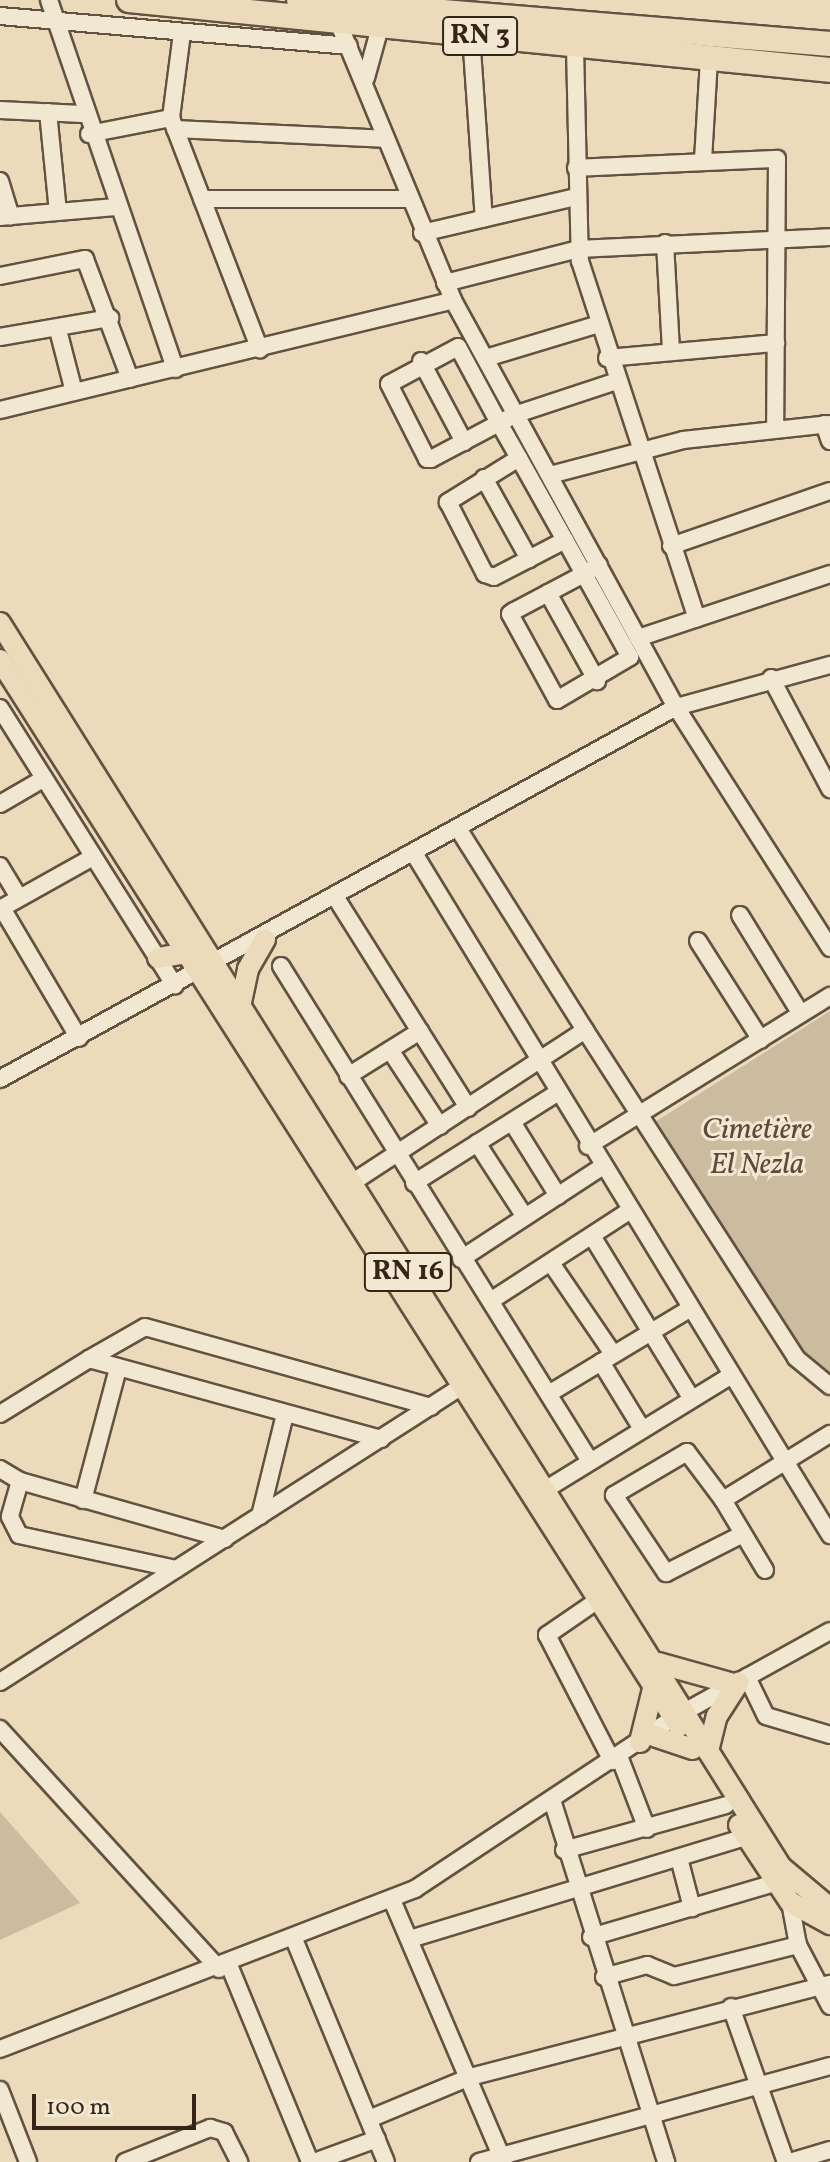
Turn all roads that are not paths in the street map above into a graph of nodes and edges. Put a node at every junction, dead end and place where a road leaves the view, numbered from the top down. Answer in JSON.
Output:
{"nodes":[{"id":1,"x":49,"y":0,"type":"edge"},
{"id":2,"x":129,"y":0,"type":"edge"},
{"id":3,"x":299,"y":0,"type":"edge"},
{"id":4,"x":0,"y":16,"type":"edge"},
{"id":5,"x":52,"y":21,"type":"junction"},
{"id":6,"x":338,"y":22,"type":"junction"},
{"id":7,"x":380,"y":27,"type":"junction"},
{"id":8,"x":182,"y":33,"type":"junction"},
{"id":9,"x":471,"y":35,"type":"junction"},
{"id":10,"x":830,"y":44,"type":"edge"},
{"id":11,"x":349,"y":46,"type":"junction"},
{"id":12,"x":575,"y":47,"type":"junction"},
{"id":13,"x":709,"y":58,"type":"junction"},
{"id":14,"x":830,"y":70,"type":"edge"},
{"id":15,"x":366,"y":78,"type":"junction"},
{"id":16,"x":0,"y":110,"type":"edge"},
{"id":17,"x":48,"y":112,"type":"junction"},
{"id":18,"x":82,"y":114,"type":"junction"},
{"id":19,"x":173,"y":123,"type":"junction"},
{"id":20,"x":89,"y":134,"type":"junction"},
{"id":21,"x":384,"y":139,"type":"junction"},
{"id":22,"x":703,"y":160,"type":"junction"},
{"id":23,"x":576,"y":168,"type":"junction"},
{"id":24,"x":0,"y":181,"type":"edge"},
{"id":25,"x":576,"y":197,"type":"junction"},
{"id":26,"x":202,"y":199,"type":"junction"},
{"id":27,"x":407,"y":199,"type":"junction"},
{"id":28,"x":116,"y":207,"type":"junction"},
{"id":29,"x":58,"y":212,"type":"junction"},
{"id":30,"x":6,"y":217,"type":"edge"},
{"id":31,"x":484,"y":219,"type":"junction"},
{"id":32,"x":422,"y":233,"type":"junction"},
{"id":33,"x":830,"y":237,"type":"edge"},
{"id":34,"x":778,"y":240,"type":"junction"},
{"id":35,"x":665,"y":243,"type":"junction"},
{"id":36,"x":578,"y":249,"type":"junction"},
{"id":37,"x":0,"y":276,"type":"edge"},
{"id":38,"x":445,"y":283,"type":"junction"},
{"id":39,"x":453,"y":300,"type":"junction"},
{"id":40,"x":110,"y":318,"type":"junction"},
{"id":41,"x":596,"y":325,"type":"junction"},
{"id":42,"x":58,"y":330,"type":"junction"},
{"id":43,"x":0,"y":337,"type":"edge"},
{"id":44,"x":776,"y":343,"type":"junction"},
{"id":45,"x":671,"y":349,"type":"junction"},
{"id":46,"x":260,"y":350,"type":"junction"},
{"id":47,"x":486,"y":358,"type":"junction"},
{"id":48,"x":607,"y":358,"type":"junction"},
{"id":49,"x":421,"y":361,"type":"junction"},
{"id":50,"x":175,"y":369,"type":"junction"},
{"id":51,"x":130,"y":379,"type":"junction"},
{"id":52,"x":614,"y":382,"type":"junction"},
{"id":53,"x":74,"y":392,"type":"junction"},
{"id":54,"x":0,"y":410,"type":"edge"},
{"id":55,"x":517,"y":414,"type":"junction"},
{"id":56,"x":499,"y":423,"type":"junction"},
{"id":57,"x":827,"y":424,"type":"edge"},
{"id":58,"x":775,"y":428,"type":"junction"},
{"id":59,"x":830,"y":441,"type":"edge"},
{"id":60,"x":464,"y":442,"type":"junction"},
{"id":61,"x":639,"y":450,"type":"junction"},
{"id":62,"x":519,"y":458,"type":"junction"},
{"id":63,"x":550,"y":475,"type":"junction"},
{"id":64,"x":484,"y":478,"type":"junction"},
{"id":65,"x":830,"y":491,"type":"edge"},
{"id":66,"x":565,"y":540,"type":"junction"},
{"id":67,"x":671,"y":546,"type":"junction"},
{"id":68,"x":529,"y":559,"type":"junction"},
{"id":69,"x":591,"y":569,"type":"junction"},
{"id":70,"x":830,"y":574,"type":"edge"},
{"id":71,"x":548,"y":593,"type":"junction"},
{"id":72,"x":697,"y":618,"type":"junction"},
{"id":73,"x":0,"y":623,"type":"edge"},
{"id":74,"x":638,"y":638,"type":"junction"},
{"id":75,"x":0,"y":660,"type":"edge"},
{"id":76,"x":830,"y":665,"type":"edge"},
{"id":77,"x":771,"y":678,"type":"junction"},
{"id":78,"x":597,"y":681,"type":"junction"},
{"id":79,"x":676,"y":707,"type":"junction"},
{"id":80,"x":0,"y":708,"type":"edge"},
{"id":81,"x":43,"y":779,"type":"junction"},
{"id":82,"x":830,"y":789,"type":"edge"},
{"id":83,"x":0,"y":804,"type":"edge"},
{"id":84,"x":459,"y":830,"type":"junction"},
{"id":85,"x":415,"y":855,"type":"junction"},
{"id":86,"x":93,"y":857,"type":"junction"},
{"id":87,"x":0,"y":866,"type":"edge"},
{"id":88,"x":19,"y":898,"type":"junction"},
{"id":89,"x":336,"y":898,"type":"junction"},
{"id":90,"x":1,"y":908,"type":"edge"},
{"id":91,"x":740,"y":915,"type":"dead end"},
{"id":92,"x":265,"y":939,"type":"junction"},
{"id":93,"x":698,"y":941,"type":"dead end"},
{"id":94,"x":830,"y":948,"type":"edge"},
{"id":95,"x":186,"y":953,"type":"junction"},
{"id":96,"x":158,"y":958,"type":"junction"},
{"id":97,"x":281,"y":966,"type":"dead end"},
{"id":98,"x":206,"y":969,"type":"junction"},
{"id":99,"x":175,"y":986,"type":"junction"},
{"id":100,"x":830,"y":996,"type":"edge"},
{"id":101,"x":240,"y":1007,"type":"junction"},
{"id":102,"x":801,"y":1014,"type":"junction"},
{"id":103,"x":585,"y":1030,"type":"junction"},
{"id":104,"x":420,"y":1031,"type":"junction"},
{"id":105,"x":79,"y":1038,"type":"junction"},
{"id":106,"x":761,"y":1040,"type":"junction"},
{"id":107,"x":390,"y":1050,"type":"junction"},
{"id":108,"x":540,"y":1061,"type":"junction"},
{"id":109,"x":348,"y":1076,"type":"junction"},
{"id":110,"x":0,"y":1079,"type":"edge"},
{"id":111,"x":557,"y":1093,"type":"junction"},
{"id":112,"x":468,"y":1108,"type":"junction"},
{"id":113,"x":640,"y":1115,"type":"junction"},
{"id":114,"x":512,"y":1122,"type":"junction"},
{"id":115,"x":440,"y":1126,"type":"junction"},
{"id":116,"x":477,"y":1143,"type":"junction"},
{"id":117,"x":588,"y":1146,"type":"junction"},
{"id":118,"x":396,"y":1155,"type":"junction"},
{"id":119,"x":600,"y":1168,"type":"junction"},
{"id":120,"x":414,"y":1183,"type":"junction"},
{"id":121,"x":350,"y":1184,"type":"junction"},
{"id":122,"x":558,"y":1196,"type":"junction"},
{"id":123,"x":629,"y":1211,"type":"junction"},
{"id":124,"x":525,"y":1217,"type":"junction"},
{"id":125,"x":592,"y":1236,"type":"junction"},
{"id":126,"x":461,"y":1259,"type":"junction"},
{"id":127,"x":551,"y":1263,"type":"junction"},
{"id":128,"x":492,"y":1300,"type":"junction"},
{"id":129,"x":689,"y":1309,"type":"junction"},
{"id":130,"x":651,"y":1330,"type":"junction"},
{"id":131,"x":607,"y":1358,"type":"junction"},
{"id":132,"x":89,"y":1359,"type":"junction"},
{"id":133,"x":118,"y":1368,"type":"junction"},
{"id":134,"x":730,"y":1376,"type":"junction"},
{"id":135,"x":469,"y":1381,"type":"junction"},
{"id":136,"x":830,"y":1386,"type":"edge"},
{"id":137,"x":550,"y":1393,"type":"junction"},
{"id":138,"x":692,"y":1399,"type":"junction"},
{"id":139,"x":431,"y":1407,"type":"junction"},
{"id":140,"x":0,"y":1414,"type":"edge"},
{"id":141,"x":285,"y":1414,"type":"junction"},
{"id":142,"x":642,"y":1429,"type":"junction"},
{"id":143,"x":830,"y":1434,"type":"edge"},
{"id":144,"x":381,"y":1439,"type":"junction"},
{"id":145,"x":590,"y":1461,"type":"junction"},
{"id":146,"x":782,"y":1461,"type":"junction"},
{"id":147,"x":0,"y":1469,"type":"edge"},
{"id":148,"x":20,"y":1481,"type":"junction"},
{"id":149,"x":548,"y":1488,"type":"junction"},
{"id":150,"x":83,"y":1500,"type":"junction"},
{"id":151,"x":723,"y":1500,"type":"junction"},
{"id":152,"x":260,"y":1516,"type":"junction"},
{"id":153,"x":743,"y":1534,"type":"junction"},
{"id":154,"x":830,"y":1535,"type":"edge"},
{"id":155,"x":225,"y":1539,"type":"junction"},
{"id":156,"x":176,"y":1569,"type":"junction"},
{"id":157,"x":765,"y":1570,"type":"dead end"},
{"id":158,"x":598,"y":1600,"type":"junction"},
{"id":159,"x":830,"y":1631,"type":"edge"},
{"id":160,"x":658,"y":1663,"type":"junction"},
{"id":161,"x":740,"y":1681,"type":"junction"},
{"id":162,"x":0,"y":1682,"type":"edge"},
{"id":163,"x":654,"y":1685,"type":"junction"},
{"id":164,"x":680,"y":1714,"type":"junction"},
{"id":165,"x":0,"y":1729,"type":"edge"},
{"id":166,"x":830,"y":1735,"type":"edge"},
{"id":167,"x":646,"y":1739,"type":"junction"},
{"id":168,"x":700,"y":1750,"type":"junction"},
{"id":169,"x":615,"y":1759,"type":"junction"},
{"id":170,"x":552,"y":1800,"type":"junction"},
{"id":171,"x":726,"y":1805,"type":"junction"},
{"id":172,"x":647,"y":1829,"type":"junction"},
{"id":173,"x":746,"y":1837,"type":"junction"},
{"id":174,"x":564,"y":1850,"type":"junction"},
{"id":175,"x":679,"y":1858,"type":"junction"},
{"id":176,"x":774,"y":1883,"type":"junction"},
{"id":177,"x":575,"y":1889,"type":"junction"},
{"id":178,"x":392,"y":1900,"type":"junction"},
{"id":179,"x":790,"y":1902,"type":"junction"},
{"id":180,"x":692,"y":1908,"type":"junction"},
{"id":181,"x":830,"y":1908,"type":"edge"},
{"id":182,"x":830,"y":1924,"type":"edge"},
{"id":183,"x":591,"y":1937,"type":"junction"},
{"id":184,"x":294,"y":1939,"type":"junction"},
{"id":185,"x":410,"y":1939,"type":"junction"},
{"id":186,"x":798,"y":1945,"type":"junction"},
{"id":187,"x":224,"y":1967,"type":"junction"},
{"id":188,"x":604,"y":1977,"type":"junction"},
{"id":189,"x":825,"y":1986,"type":"edge"},
{"id":190,"x":830,"y":2006,"type":"edge"},
{"id":191,"x":731,"y":2007,"type":"junction"},
{"id":192,"x":623,"y":2036,"type":"junction"},
{"id":193,"x":0,"y":2049,"type":"edge"},
{"id":194,"x":830,"y":2066,"type":"edge"},
{"id":195,"x":470,"y":2077,"type":"junction"},
{"id":196,"x":758,"y":2086,"type":"junction"},
{"id":197,"x":0,"y":2090,"type":"edge"},
{"id":198,"x":651,"y":2117,"type":"junction"},
{"id":199,"x":369,"y":2119,"type":"junction"},
{"id":200,"x":6,"y":2125,"type":"edge"},
{"id":201,"x":377,"y":2139,"type":"junction"},
{"id":202,"x":830,"y":2150,"type":"edge"},
{"id":203,"x":503,"y":2159,"type":"edge"},
{"id":204,"x":28,"y":2162,"type":"edge"},
{"id":205,"x":125,"y":2162,"type":"edge"},
{"id":206,"x":239,"y":2162,"type":"edge"},
{"id":207,"x":312,"y":2162,"type":"edge"},
{"id":208,"x":386,"y":2162,"type":"edge"},
{"id":209,"x":479,"y":2162,"type":"edge"},
{"id":210,"x":666,"y":2162,"type":"edge"},
{"id":211,"x":788,"y":2162,"type":"edge"}],
"edges":[{"from":1,"to":5,"type":"street"},
{"from":2,"to":6,"type":"highway","number":"RN 3"},
{"from":3,"to":10,"type":"highway","number":"RN 3"},
{"from":4,"to":5,"type":"street"},
{"from":5,"to":8,"type":"street"},
{"from":5,"to":18,"type":"street"},
{"from":6,"to":7,"type":"highway","number":"RN 3"},
{"from":6,"to":11,"type":"street"},
{"from":7,"to":9,"type":"highway","number":"RN 3"},
{"from":7,"to":15,"type":"street"},
{"from":8,"to":11,"type":"street"},
{"from":8,"to":19,"type":"street"},
{"from":9,"to":12,"type":"highway","number":"RN 3"},
{"from":9,"to":31,"type":"street"},
{"from":11,"to":15,"type":"street"},
{"from":12,"to":13,"type":"highway","number":"RN 3"},
{"from":12,"to":23,"type":"street"},
{"from":13,"to":14,"type":"highway","number":"RN 3"},
{"from":13,"to":22,"type":"street"},
{"from":15,"to":21,"type":"street"},
{"from":16,"to":17,"type":"street"},
{"from":17,"to":18,"type":"street"},
{"from":17,"to":29,"type":"street"},
{"from":18,"to":20,"type":"street"},
{"from":19,"to":20,"type":"street"},
{"from":19,"to":21,"type":"street"},
{"from":19,"to":26,"type":"street"},
{"from":20,"to":28,"type":"street"},
{"from":21,"to":27,"type":"street"},
{"from":22,"to":23,"type":"street"},
{"from":22,"to":34,"type":"street"},
{"from":23,"to":25,"type":"street"},
{"from":24,"to":30,"type":"street"},
{"from":25,"to":31,"type":"street"},
{"from":25,"to":36,"type":"street"},
{"from":26,"to":27,"type":"street"},
{"from":26,"to":46,"type":"street"},
{"from":27,"to":32,"type":"street"},
{"from":28,"to":29,"type":"street"},
{"from":28,"to":50,"type":"street"},
{"from":29,"to":30,"type":"street"},
{"from":31,"to":32,"type":"street"},
{"from":32,"to":38,"type":"street"},
{"from":33,"to":34,"type":"street"},
{"from":34,"to":35,"type":"street"},
{"from":34,"to":44,"type":"street"},
{"from":35,"to":36,"type":"street"},
{"from":35,"to":45,"type":"street"},
{"from":36,"to":38,"type":"street"},
{"from":36,"to":41,"type":"street"},
{"from":37,"to":40,"type":"street"},
{"from":38,"to":39,"type":"street"},
{"from":39,"to":46,"type":"street"},
{"from":39,"to":47,"type":"street"},
{"from":40,"to":42,"type":"street"},
{"from":40,"to":51,"type":"street"},
{"from":41,"to":47,"type":"street"},
{"from":41,"to":48,"type":"street"},
{"from":42,"to":43,"type":"street"},
{"from":42,"to":53,"type":"street"},
{"from":44,"to":45,"type":"street"},
{"from":44,"to":58,"type":"street"},
{"from":45,"to":48,"type":"street"},
{"from":46,"to":50,"type":"street"},
{"from":47,"to":55,"type":"street"},
{"from":48,"to":52,"type":"street"},
{"from":49,"to":56,"type":"street"},
{"from":49,"to":60,"type":"street"},
{"from":49,"to":60,"type":"street"},
{"from":50,"to":51,"type":"street"},
{"from":51,"to":53,"type":"street"},
{"from":52,"to":55,"type":"street"},
{"from":52,"to":61,"type":"street"},
{"from":53,"to":54,"type":"street"},
{"from":55,"to":56,"type":"street"},
{"from":55,"to":63,"type":"street"},
{"from":56,"to":60,"type":"street"},
{"from":56,"to":62,"type":"street"},
{"from":57,"to":58,"type":"street"},
{"from":57,"to":59,"type":"street"},
{"from":58,"to":61,"type":"street"},
{"from":61,"to":63,"type":"street"},
{"from":61,"to":67,"type":"street"},
{"from":62,"to":64,"type":"street"},
{"from":62,"to":66,"type":"street"},
{"from":63,"to":69,"type":"street"},
{"from":64,"to":68,"type":"street"},
{"from":64,"to":68,"type":"street"},
{"from":65,"to":67,"type":"street"},
{"from":66,"to":68,"type":"street"},
{"from":66,"to":69,"type":"street"},
{"from":67,"to":72,"type":"street"},
{"from":69,"to":71,"type":"street"},
{"from":69,"to":74,"type":"street"},
{"from":69,"to":78,"type":"street"},
{"from":70,"to":72,"type":"street"},
{"from":71,"to":78,"type":"street"},
{"from":71,"to":78,"type":"street"},
{"from":72,"to":74,"type":"street"},
{"from":73,"to":98,"type":"main road","number":"RN 16"},
{"from":74,"to":79,"type":"street"},
{"from":75,"to":95,"type":"main road","number":"RN 16"},
{"from":76,"to":77,"type":"street"},
{"from":77,"to":79,"type":"street"},
{"from":77,"to":82,"type":"street"},
{"from":79,"to":84,"type":"street"},
{"from":79,"to":94,"type":"street"},
{"from":80,"to":81,"type":"street"},
{"from":81,"to":83,"type":"street"},
{"from":81,"to":86,"type":"street"},
{"from":84,"to":85,"type":"street"},
{"from":84,"to":103,"type":"street"},
{"from":85,"to":89,"type":"street"},
{"from":85,"to":108,"type":"street"},
{"from":86,"to":88,"type":"street"},
{"from":86,"to":96,"type":"street"},
{"from":87,"to":88,"type":"street"},
{"from":88,"to":90,"type":"street"},
{"from":89,"to":92,"type":"street"},
{"from":89,"to":104,"type":"street"},
{"from":90,"to":105,"type":"street"},
{"from":91,"to":102,"type":"street"},
{"from":92,"to":98,"type":"street"},
{"from":92,"to":101,"type":"main road"},
{"from":93,"to":106,"type":"street"},
{"from":95,"to":96,"type":"main road"},
{"from":95,"to":98,"type":"main road","number":"RN 16"},
{"from":96,"to":99,"type":"street"},
{"from":97,"to":109,"type":"street"},
{"from":98,"to":99,"type":"street"},
{"from":98,"to":101,"type":"main road","number":"RN 16"},
{"from":98,"to":135,"type":"main road","number":"RN 16"},
{"from":99,"to":105,"type":"street"},
{"from":100,"to":102,"type":"street"},
{"from":101,"to":121,"type":"main road","number":"RN 16"},
{"from":102,"to":106,"type":"street"},
{"from":103,"to":108,"type":"street"},
{"from":103,"to":113,"type":"street"},
{"from":104,"to":107,"type":"street"},
{"from":104,"to":112,"type":"street"},
{"from":105,"to":110,"type":"street"},
{"from":106,"to":113,"type":"street"},
{"from":107,"to":109,"type":"street"},
{"from":107,"to":115,"type":"street"},
{"from":108,"to":111,"type":"street"},
{"from":108,"to":112,"type":"street"},
{"from":109,"to":118,"type":"street"},
{"from":111,"to":114,"type":"street"},
{"from":111,"to":117,"type":"street"},
{"from":112,"to":115,"type":"street"},
{"from":113,"to":117,"type":"street"},
{"from":113,"to":136,"type":"street"},
{"from":114,"to":116,"type":"street"},
{"from":114,"to":122,"type":"street"},
{"from":115,"to":118,"type":"street"},
{"from":116,"to":120,"type":"street"},
{"from":116,"to":124,"type":"street"},
{"from":117,"to":119,"type":"street"},
{"from":118,"to":120,"type":"street"},
{"from":118,"to":121,"type":"street"},
{"from":119,"to":122,"type":"street"},
{"from":119,"to":123,"type":"street"},
{"from":120,"to":126,"type":"street"},
{"from":121,"to":135,"type":"main road","number":"RN 16"},
{"from":122,"to":124,"type":"street"},
{"from":123,"to":125,"type":"street"},
{"from":123,"to":129,"type":"street"},
{"from":124,"to":126,"type":"street"},
{"from":125,"to":127,"type":"street"},
{"from":125,"to":130,"type":"street"},
{"from":126,"to":128,"type":"street"},
{"from":127,"to":128,"type":"street"},
{"from":127,"to":131,"type":"street"},
{"from":128,"to":137,"type":"street"},
{"from":129,"to":130,"type":"street"},
{"from":129,"to":134,"type":"street"},
{"from":130,"to":131,"type":"street"},
{"from":130,"to":138,"type":"street"},
{"from":131,"to":137,"type":"street"},
{"from":131,"to":142,"type":"street"},
{"from":132,"to":133,"type":"street"},
{"from":132,"to":139,"type":"street"},
{"from":132,"to":140,"type":"street"},
{"from":133,"to":141,"type":"street"},
{"from":133,"to":150,"type":"street"},
{"from":134,"to":138,"type":"street"},
{"from":134,"to":146,"type":"street"},
{"from":135,"to":139,"type":"street"},
{"from":135,"to":149,"type":"main road","number":"RN 16"},
{"from":135,"to":158,"type":"main road","number":"RN 16"},
{"from":137,"to":145,"type":"street"},
{"from":138,"to":142,"type":"street"},
{"from":139,"to":144,"type":"street"},
{"from":141,"to":144,"type":"street"},
{"from":141,"to":152,"type":"street"},
{"from":142,"to":145,"type":"street"},
{"from":143,"to":146,"type":"street"},
{"from":144,"to":152,"type":"street"},
{"from":145,"to":149,"type":"street"},
{"from":146,"to":151,"type":"street"},
{"from":146,"to":154,"type":"street"},
{"from":147,"to":148,"type":"street"},
{"from":148,"to":150,"type":"street"},
{"from":148,"to":156,"type":"street"},
{"from":149,"to":160,"type":"main road","number":"RN 16"},
{"from":150,"to":155,"type":"street"},
{"from":151,"to":153,"type":"street"},
{"from":151,"to":153,"type":"street"},
{"from":152,"to":155,"type":"street"},
{"from":153,"to":157,"type":"street"},
{"from":155,"to":156,"type":"street"},
{"from":156,"to":162,"type":"street"},
{"from":158,"to":163,"type":"main road","number":"RN 16"},
{"from":158,"to":169,"type":"street"},
{"from":159,"to":161,"type":"street"},
{"from":160,"to":161,"type":"main road"},
{"from":160,"to":164,"type":"main road","number":"RN 16"},
{"from":161,"to":164,"type":"street"},
{"from":161,"to":166,"type":"street"},
{"from":161,"to":168,"type":"main road"},
{"from":163,"to":164,"type":"main road","number":"RN 16"},
{"from":163,"to":167,"type":"main road"},
{"from":164,"to":167,"type":"street"},
{"from":164,"to":168,"type":"main road","number":"RN 16"},
{"from":165,"to":187,"type":"street"},
{"from":167,"to":168,"type":"main road"},
{"from":167,"to":169,"type":"street"},
{"from":168,"to":171,"type":"main road","number":"RN 16"},
{"from":168,"to":181,"type":"main road","number":"RN 16"},
{"from":169,"to":170,"type":"street"},
{"from":169,"to":172,"type":"street"},
{"from":170,"to":174,"type":"street"},
{"from":170,"to":178,"type":"street"},
{"from":171,"to":172,"type":"street"},
{"from":171,"to":173,"type":"main road","number":"RN 16"},
{"from":172,"to":174,"type":"street"},
{"from":173,"to":175,"type":"street"},
{"from":173,"to":176,"type":"main road","number":"RN 16"},
{"from":174,"to":177,"type":"street"},
{"from":175,"to":177,"type":"street"},
{"from":175,"to":180,"type":"street"},
{"from":176,"to":179,"type":"main road","number":"RN 16"},
{"from":176,"to":180,"type":"street"},
{"from":177,"to":183,"type":"street"},
{"from":177,"to":185,"type":"street"},
{"from":178,"to":184,"type":"street"},
{"from":178,"to":185,"type":"street"},
{"from":179,"to":182,"type":"main road","number":"RN 16"},
{"from":179,"to":186,"type":"street"},
{"from":180,"to":183,"type":"street"},
{"from":183,"to":188,"type":"street"},
{"from":184,"to":187,"type":"street"},
{"from":184,"to":199,"type":"street"},
{"from":185,"to":195,"type":"street"},
{"from":186,"to":188,"type":"street"},
{"from":186,"to":189,"type":"street"},
{"from":187,"to":193,"type":"street"},
{"from":187,"to":207,"type":"street"},
{"from":188,"to":192,"type":"street"},
{"from":189,"to":190,"type":"street"},
{"from":189,"to":191,"type":"street"},
{"from":191,"to":192,"type":"street"},
{"from":191,"to":196,"type":"street"},
{"from":192,"to":195,"type":"street"},
{"from":192,"to":198,"type":"street"},
{"from":194,"to":196,"type":"street"},
{"from":195,"to":199,"type":"street"},
{"from":195,"to":203,"type":"street"},
{"from":196,"to":198,"type":"street"},
{"from":196,"to":211,"type":"street"},
{"from":197,"to":200,"type":"street"},
{"from":198,"to":203,"type":"street"},
{"from":198,"to":210,"type":"street"},
{"from":199,"to":201,"type":"street"},
{"from":200,"to":204,"type":"street"},
{"from":201,"to":207,"type":"street"},
{"from":201,"to":208,"type":"street"},
{"from":202,"to":211,"type":"street"},
{"from":203,"to":209,"type":"street"},
{"from":205,"to":206,"type":"street"}]}
